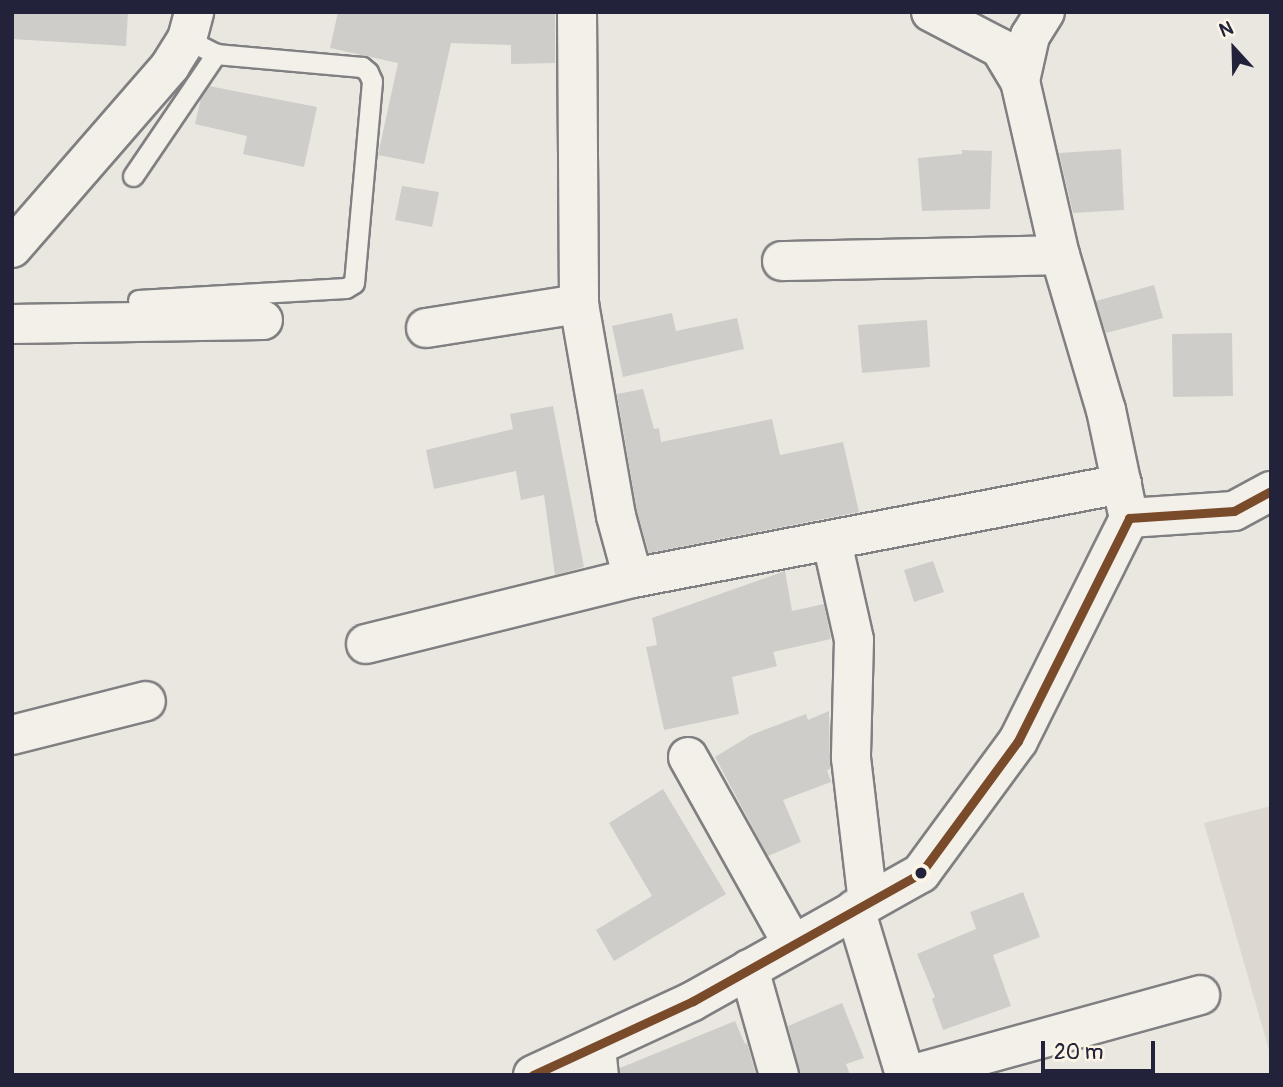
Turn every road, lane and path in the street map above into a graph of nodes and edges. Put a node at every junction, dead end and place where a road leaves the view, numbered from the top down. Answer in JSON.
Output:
{"nodes":[{"id":1,"x":577,"y":12,"type":"edge"},
{"id":2,"x":931,"y":12,"type":"edge"},
{"id":3,"x":1045,"y":12,"type":"edge"},
{"id":4,"x":199,"y":35,"type":"edge"},
{"id":5,"x":1020,"y":81,"type":"junction"},
{"id":6,"x":133,"y":176,"type":"dead end"},
{"id":7,"x":12,"y":247,"type":"edge"},
{"id":8,"x":1060,"y":256,"type":"junction"},
{"id":9,"x":782,"y":261,"type":"dead end"},
{"id":10,"x":138,"y":300,"type":"dead end"},
{"id":11,"x":579,"y":304,"type":"junction"},
{"id":12,"x":263,"y":320,"type":"dead end"},
{"id":13,"x":12,"y":324,"type":"edge"},
{"id":14,"x":426,"y":328,"type":"dead end"},
{"id":15,"x":1271,"y":491,"type":"edge"},
{"id":16,"x":1126,"y":501,"type":"junction"},
{"id":17,"x":832,"y":542,"type":"junction"},
{"id":18,"x":634,"y":578,"type":"junction"},
{"id":19,"x":366,"y":644,"type":"dead end"},
{"id":20,"x":146,"y":701,"type":"dead end"},
{"id":21,"x":12,"y":735,"type":"edge"},
{"id":22,"x":688,"y":757,"type":"dead end"},
{"id":23,"x":862,"y":906,"type":"junction"},
{"id":24,"x":793,"y":945,"type":"junction"},
{"id":25,"x":749,"y":969,"type":"junction"},
{"id":26,"x":1200,"y":995,"type":"dead end"},
{"id":27,"x":598,"y":1061,"type":"edge"},
{"id":28,"x":533,"y":1075,"type":"edge"},
{"id":29,"x":779,"y":1075,"type":"edge"},
{"id":30,"x":905,"y":1075,"type":"edge"},
{"id":31,"x":911,"y":1075,"type":"edge"}],
"edges":[{"from":1,"to":11,"type":"street"},
{"from":2,"to":5,"type":"street"},
{"from":3,"to":5,"type":"street"},
{"from":4,"to":6,"type":"lane"},
{"from":4,"to":7,"type":"street"},
{"from":4,"to":10,"type":"lane"},
{"from":5,"to":8,"type":"street"},
{"from":8,"to":9,"type":"street"},
{"from":8,"to":16,"type":"street"},
{"from":11,"to":14,"type":"street"},
{"from":11,"to":18,"type":"street"},
{"from":12,"to":13,"type":"street"},
{"from":15,"to":16,"type":"street"},
{"from":16,"to":17,"type":"street"},
{"from":16,"to":23,"type":"street"},
{"from":17,"to":18,"type":"street"},
{"from":17,"to":23,"type":"street"},
{"from":18,"to":19,"type":"street"},
{"from":20,"to":21,"type":"street"},
{"from":22,"to":24,"type":"street"},
{"from":23,"to":24,"type":"street"},
{"from":23,"to":30,"type":"street"},
{"from":24,"to":25,"type":"street"},
{"from":25,"to":27,"type":"street"},
{"from":25,"to":29,"type":"street"},
{"from":26,"to":31,"type":"street"},
{"from":27,"to":28,"type":"street"}]}
